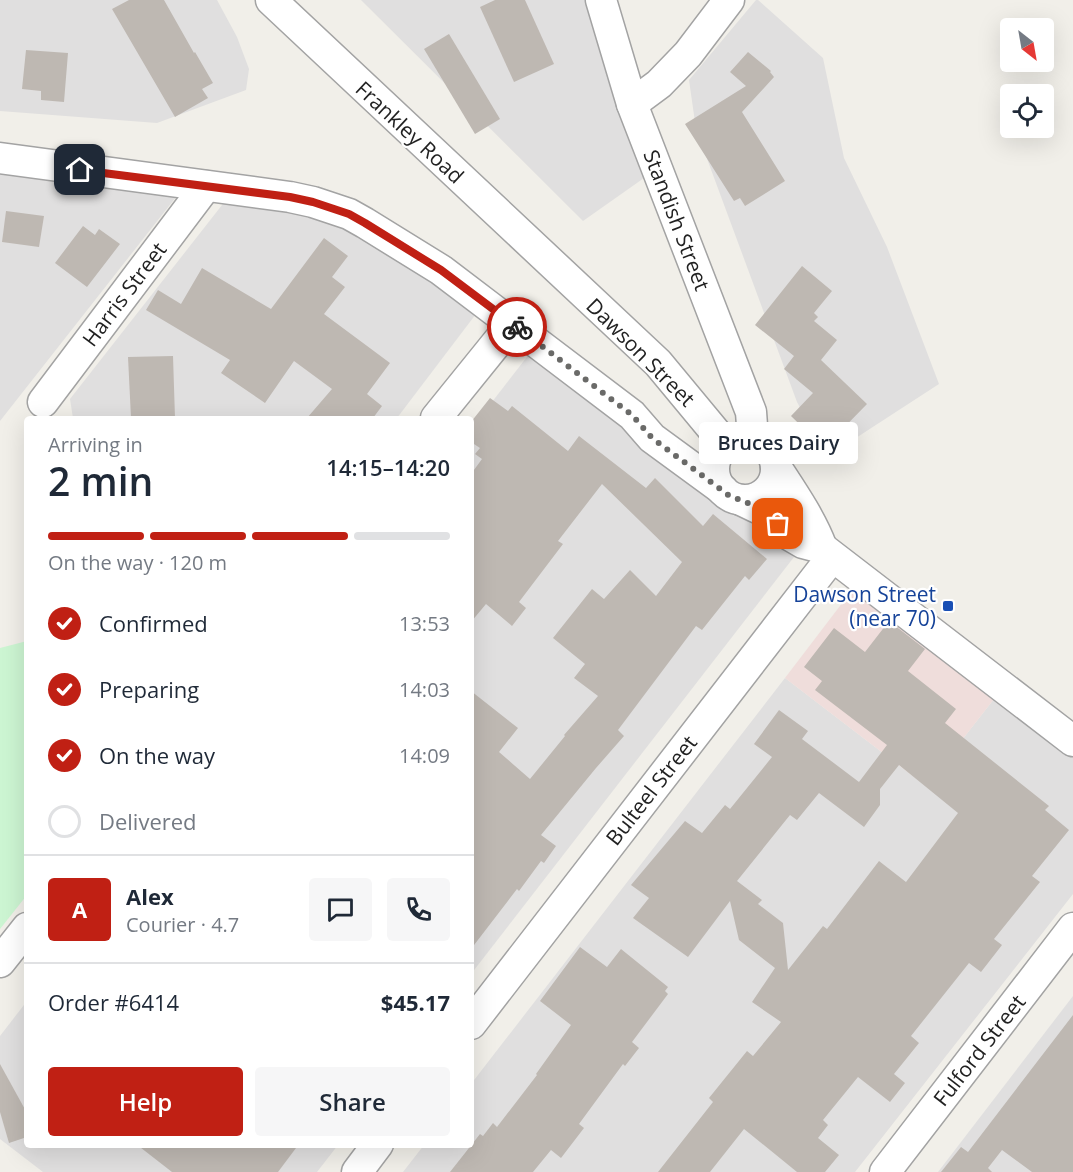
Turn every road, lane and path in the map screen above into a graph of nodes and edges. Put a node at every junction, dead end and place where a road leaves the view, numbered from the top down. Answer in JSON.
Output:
{"nodes":[{"id":1,"x":271,"y":0,"type":"edge"},
{"id":2,"x":601,"y":0,"type":"edge"},
{"id":3,"x":729,"y":0,"type":"edge"},
{"id":4,"x":632,"y":104,"type":"junction"},
{"id":5,"x":0,"y":158,"type":"edge"},
{"id":6,"x":206,"y":186,"type":"junction"},
{"id":7,"x":550,"y":263,"type":"joint"},
{"id":8,"x":512,"y":324,"type":"junction"},
{"id":9,"x":43,"y":402,"type":"dead end"},
{"id":10,"x":632,"y":415,"type":"junction"},
{"id":11,"x":438,"y":416,"type":"edge"},
{"id":12,"x":733,"y":445,"type":"junction"},
{"id":13,"x":776,"y":468,"type":"junction"},
{"id":14,"x":732,"y":495,"type":"junction"},
{"id":15,"x":827,"y":552,"type":"junction"},
{"id":16,"x":1073,"y":741,"type":"edge"},
{"id":17,"x":1073,"y":928,"type":"edge"},
{"id":18,"x":24,"y":932,"type":"edge"},
{"id":19,"x":0,"y":962,"type":"edge"},
{"id":20,"x":474,"y":1020,"type":"edge"},
{"id":21,"x":375,"y":1148,"type":"edge"},
{"id":22,"x":357,"y":1172,"type":"edge"},
{"id":23,"x":885,"y":1172,"type":"edge"}],
"edges":[{"from":1,"to":7,"type":"street","name":"Frankley Road"},
{"from":2,"to":4,"type":"street","name":"Standish Street"},
{"from":3,"to":4,"type":"street"},
{"from":4,"to":12,"type":"street","name":"Standish Street"},
{"from":5,"to":6,"type":"street"},
{"from":6,"to":8,"type":"street"},
{"from":6,"to":9,"type":"street","name":"Harris Street"},
{"from":7,"to":12,"type":"street","name":"Dawson Street"},
{"from":8,"to":10,"type":"street"},
{"from":8,"to":11,"type":"street"},
{"from":10,"to":12,"type":"street"},
{"from":10,"to":14,"type":"street"},
{"from":12,"to":13,"type":"street"},
{"from":12,"to":14,"type":"street"},
{"from":13,"to":14,"type":"street"},
{"from":13,"to":15,"type":"street"},
{"from":14,"to":15,"type":"street"},
{"from":15,"to":16,"type":"street"},
{"from":15,"to":20,"type":"street","name":"Bulteel Street"},
{"from":17,"to":23,"type":"street","name":"Fulford Street"},
{"from":18,"to":19,"type":"street"},
{"from":21,"to":22,"type":"street"}]}
